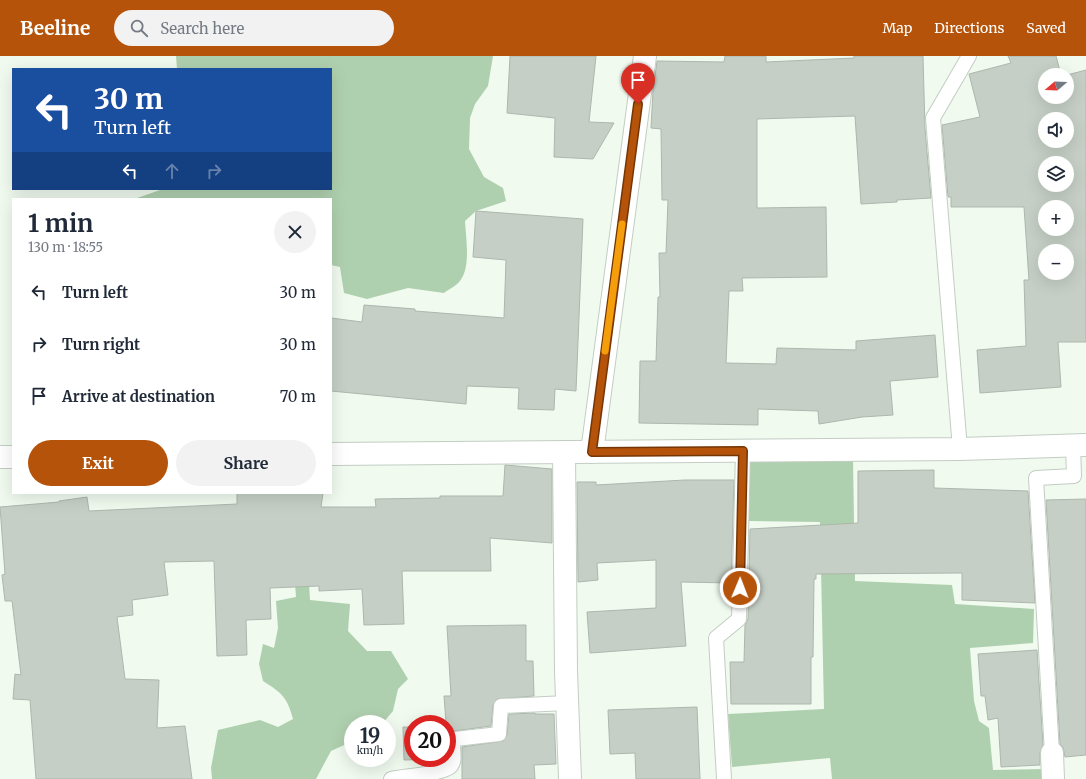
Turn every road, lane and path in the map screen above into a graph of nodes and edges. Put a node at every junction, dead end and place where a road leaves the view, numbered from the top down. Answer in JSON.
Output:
{"nodes":[{"id":1,"x":645,"y":56,"type":"edge"},
{"id":2,"x":969,"y":56,"type":"edge"},
{"id":3,"x":1080,"y":445,"type":"edge"},
{"id":4,"x":960,"y":449,"type":"junction"},
{"id":5,"x":743,"y":451,"type":"junction"},
{"id":6,"x":564,"y":452,"type":"junction"},
{"id":7,"x":592,"y":452,"type":"junction"},
{"id":8,"x":332,"y":454,"type":"edge"},
{"id":9,"x":0,"y":457,"type":"edge"},
{"id":10,"x":12,"y":457,"type":"edge"},
{"id":11,"x":567,"y":703,"type":"junction"},
{"id":12,"x":1052,"y":753,"type":"joint"},
{"id":13,"x":391,"y":779,"type":"edge"},
{"id":14,"x":570,"y":779,"type":"edge"},
{"id":15,"x":724,"y":779,"type":"edge"},
{"id":16,"x":1053,"y":779,"type":"edge"}],
"edges":[{"from":1,"to":7,"type":"street"},
{"from":2,"to":4,"type":"lane"},
{"from":3,"to":4,"type":"street"},
{"from":3,"to":12,"type":"lane"},
{"from":4,"to":5,"type":"street"},
{"from":5,"to":7,"type":"street"},
{"from":5,"to":15,"type":"lane"},
{"from":6,"to":7,"type":"street"},
{"from":6,"to":8,"type":"street"},
{"from":6,"to":11,"type":"street"},
{"from":9,"to":10,"type":"street"},
{"from":11,"to":13,"type":"lane"},
{"from":11,"to":14,"type":"street"},
{"from":12,"to":16,"type":"street"}]}
